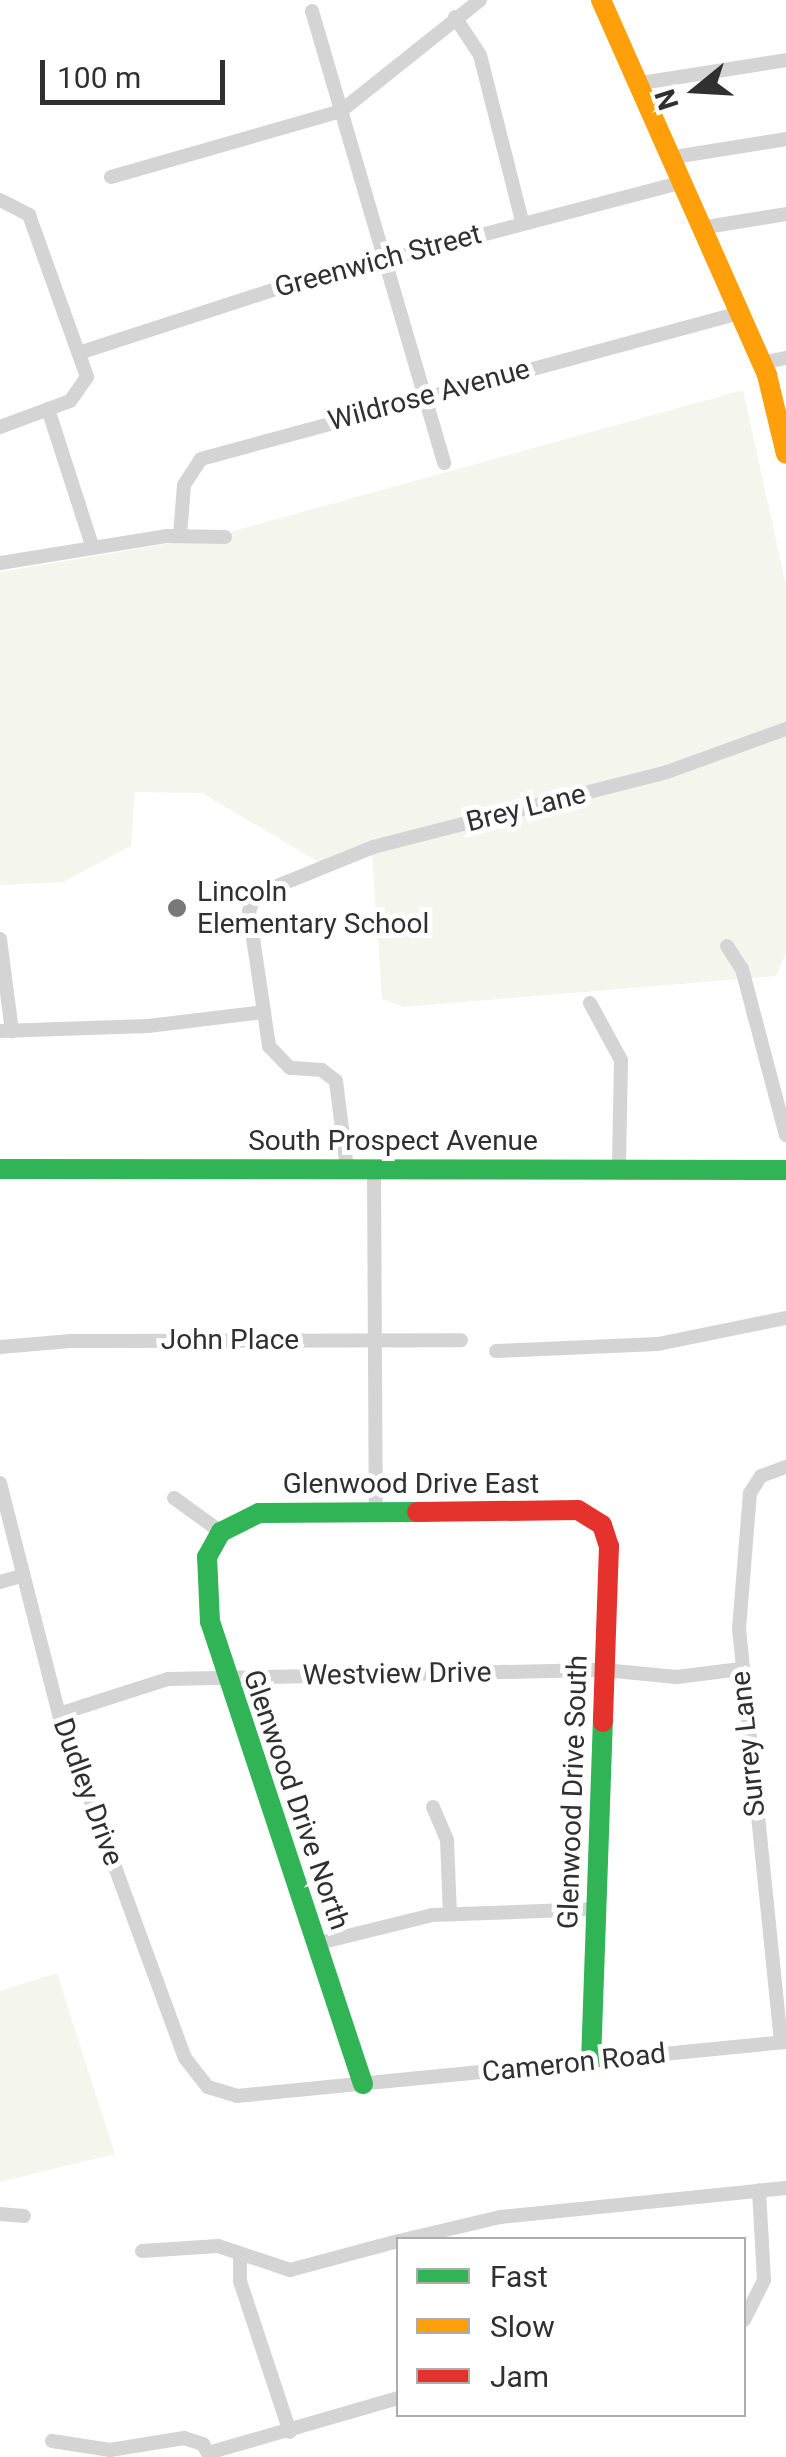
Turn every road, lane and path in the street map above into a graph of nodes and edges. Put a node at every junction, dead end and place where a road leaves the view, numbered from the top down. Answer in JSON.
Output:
{"nodes":[{"id":1,"x":480,"y":0,"type":"edge"},
{"id":2,"x":600,"y":0,"type":"edge"},
{"id":3,"x":312,"y":12,"type":"dead end"},
{"id":4,"x":455,"y":17,"type":"junction"},
{"id":5,"x":786,"y":60,"type":"edge"},
{"id":6,"x":634,"y":84,"type":"junction"},
{"id":7,"x":342,"y":111,"type":"junction"},
{"id":8,"x":786,"y":139,"type":"edge"},
{"id":9,"x":667,"y":158,"type":"junction"},
{"id":10,"x":111,"y":176,"type":"dead end"},
{"id":11,"x":679,"y":183,"type":"junction"},
{"id":12,"x":0,"y":200,"type":"edge"},
{"id":13,"x":786,"y":214,"type":"edge"},
{"id":14,"x":522,"y":221,"type":"junction"},
{"id":15,"x":700,"y":228,"type":"junction"},
{"id":16,"x":385,"y":260,"type":"junction"},
{"id":17,"x":739,"y":313,"type":"junction"},
{"id":18,"x":82,"y":352,"type":"junction"},
{"id":19,"x":786,"y":358,"type":"edge"},
{"id":20,"x":762,"y":363,"type":"junction"},
{"id":21,"x":424,"y":394,"type":"junction"},
{"id":22,"x":48,"y":409,"type":"junction"},
{"id":23,"x":0,"y":426,"type":"edge"},
{"id":24,"x":786,"y":454,"type":"edge"},
{"id":25,"x":444,"y":463,"type":"dead end"},
{"id":26,"x":180,"y":536,"type":"junction"},
{"id":27,"x":225,"y":537,"type":"dead end"},
{"id":28,"x":92,"y":545,"type":"junction"},
{"id":29,"x":0,"y":563,"type":"edge"},
{"id":30,"x":786,"y":729,"type":"edge"},
{"id":31,"x":0,"y":938,"type":"edge"},
{"id":32,"x":727,"y":946,"type":"dead end"},
{"id":33,"x":590,"y":1002,"type":"dead end"},
{"id":34,"x":264,"y":1012,"type":"junction"},
{"id":35,"x":6,"y":1032,"type":"edge"},
{"id":36,"x":786,"y":1136,"type":"edge"},
{"id":37,"x":0,"y":1169,"type":"edge"},
{"id":38,"x":347,"y":1169,"type":"junction"},
{"id":39,"x":374,"y":1169,"type":"junction"},
{"id":40,"x":618,"y":1169,"type":"junction"},
{"id":41,"x":786,"y":1170,"type":"edge"},
{"id":42,"x":786,"y":1318,"type":"edge"},
{"id":43,"x":375,"y":1340,"type":"junction"},
{"id":44,"x":461,"y":1340,"type":"dead end"},
{"id":45,"x":0,"y":1347,"type":"edge"},
{"id":46,"x":496,"y":1351,"type":"dead end"},
{"id":47,"x":786,"y":1467,"type":"edge"},
{"id":48,"x":0,"y":1483,"type":"edge"},
{"id":49,"x":174,"y":1498,"type":"dead end"},
{"id":50,"x":376,"y":1513,"type":"junction"},
{"id":51,"x":602,"y":1524,"type":"joint"},
{"id":52,"x":221,"y":1532,"type":"junction"},
{"id":53,"x":21,"y":1576,"type":"junction"},
{"id":54,"x":0,"y":1582,"type":"edge"},
{"id":55,"x":740,"y":1668,"type":"junction"},
{"id":56,"x":604,"y":1670,"type":"junction"},
{"id":57,"x":225,"y":1677,"type":"junction"},
{"id":58,"x":59,"y":1714,"type":"junction"},
{"id":59,"x":433,"y":1808,"type":"dead end"},
{"id":60,"x":596,"y":1909,"type":"junction"},
{"id":61,"x":450,"y":1914,"type":"junction"},
{"id":62,"x":315,"y":1944,"type":"junction"},
{"id":63,"x":784,"y":2042,"type":"edge"},
{"id":64,"x":591,"y":2062,"type":"junction"},
{"id":65,"x":362,"y":2084,"type":"junction"},
{"id":66,"x":208,"y":2087,"type":"joint"},
{"id":67,"x":786,"y":2188,"type":"edge"},
{"id":68,"x":759,"y":2190,"type":"junction"},
{"id":69,"x":0,"y":2214,"type":"edge"},
{"id":70,"x":24,"y":2216,"type":"dead end"},
{"id":71,"x":413,"y":2237,"type":"edge"},
{"id":72,"x":396,"y":2241,"type":"edge"},
{"id":73,"x":142,"y":2251,"type":"dead end"},
{"id":74,"x":240,"y":2255,"type":"junction"},
{"id":75,"x":746,"y":2316,"type":"edge"},
{"id":76,"x":396,"y":2399,"type":"edge"},
{"id":77,"x":290,"y":2432,"type":"junction"},
{"id":78,"x":52,"y":2442,"type":"dead end"},
{"id":79,"x":209,"y":2455,"type":"edge"}],
"edges":[{"from":1,"to":4,"type":"street"},
{"from":2,"to":6,"type":"street"},
{"from":3,"to":7,"type":"street"},
{"from":4,"to":7,"type":"street"},
{"from":4,"to":14,"type":"street"},
{"from":5,"to":6,"type":"street"},
{"from":6,"to":9,"type":"street"},
{"from":7,"to":10,"type":"street"},
{"from":7,"to":16,"type":"street"},
{"from":8,"to":9,"type":"street"},
{"from":9,"to":11,"type":"street"},
{"from":11,"to":14,"type":"street","name":"Greenwich Street"},
{"from":11,"to":15,"type":"street"},
{"from":12,"to":18,"type":"street"},
{"from":13,"to":15,"type":"street"},
{"from":14,"to":16,"type":"street","name":"Greenwich Street"},
{"from":15,"to":17,"type":"street"},
{"from":16,"to":18,"type":"street","name":"Greenwich Street"},
{"from":16,"to":21,"type":"street"},
{"from":17,"to":20,"type":"street"},
{"from":17,"to":21,"type":"street","name":"Wildrose Avenue"},
{"from":18,"to":22,"type":"street"},
{"from":19,"to":20,"type":"street"},
{"from":20,"to":24,"type":"street"},
{"from":21,"to":25,"type":"street"},
{"from":21,"to":26,"type":"street","name":"Wildrose Avenue"},
{"from":22,"to":23,"type":"street"},
{"from":22,"to":28,"type":"street"},
{"from":26,"to":27,"type":"street"},
{"from":26,"to":28,"type":"street"},
{"from":28,"to":29,"type":"street"},
{"from":30,"to":34,"type":"street","name":"Brey Lane"},
{"from":31,"to":35,"type":"street"},
{"from":32,"to":36,"type":"street"},
{"from":33,"to":40,"type":"street"},
{"from":34,"to":35,"type":"street"},
{"from":34,"to":38,"type":"street"},
{"from":37,"to":38,"type":"street","name":"South Prospect Avenue"},
{"from":38,"to":39,"type":"street","name":"South Prospect Avenue"},
{"from":39,"to":40,"type":"street","name":"South Prospect Avenue"},
{"from":39,"to":43,"type":"street"},
{"from":40,"to":41,"type":"street","name":"South Prospect Avenue"},
{"from":42,"to":46,"type":"street"},
{"from":43,"to":44,"type":"street","name":"John Place"},
{"from":43,"to":45,"type":"street","name":"John Place"},
{"from":43,"to":50,"type":"street"},
{"from":47,"to":55,"type":"street","name":"Surrey Lane"},
{"from":48,"to":53,"type":"street","name":"Dudley Drive"},
{"from":49,"to":52,"type":"street"},
{"from":50,"to":51,"type":"street","name":"Glenwood Drive East"},
{"from":50,"to":52,"type":"street","name":"Glenwood Drive East"},
{"from":51,"to":56,"type":"street","name":"Glenwood Drive South"},
{"from":52,"to":57,"type":"street","name":"Glenwood Drive North"},
{"from":53,"to":54,"type":"street"},
{"from":53,"to":58,"type":"street","name":"Dudley Drive"},
{"from":55,"to":56,"type":"street","name":"Westview Drive"},
{"from":55,"to":63,"type":"street","name":"Surrey Lane"},
{"from":56,"to":57,"type":"street","name":"Westview Drive"},
{"from":56,"to":60,"type":"street","name":"Glenwood Drive South"},
{"from":57,"to":58,"type":"street","name":"Westview Drive"},
{"from":57,"to":62,"type":"street","name":"Glenwood Drive North"},
{"from":58,"to":66,"type":"street","name":"Dudley Drive"},
{"from":59,"to":61,"type":"street"},
{"from":60,"to":61,"type":"street"},
{"from":60,"to":64,"type":"street","name":"Glenwood Drive South"},
{"from":61,"to":62,"type":"street"},
{"from":62,"to":65,"type":"street","name":"Glenwood Drive North"},
{"from":63,"to":64,"type":"street","name":"Cameron Road"},
{"from":64,"to":65,"type":"street","name":"Cameron Road"},
{"from":65,"to":66,"type":"street","name":"Cameron Road"},
{"from":67,"to":68,"type":"street"},
{"from":68,"to":71,"type":"street"},
{"from":68,"to":75,"type":"street"},
{"from":69,"to":70,"type":"street"},
{"from":72,"to":74,"type":"street"},
{"from":73,"to":74,"type":"street"},
{"from":74,"to":77,"type":"street"},
{"from":76,"to":77,"type":"street"},
{"from":77,"to":79,"type":"street"},
{"from":78,"to":79,"type":"street"}]}
